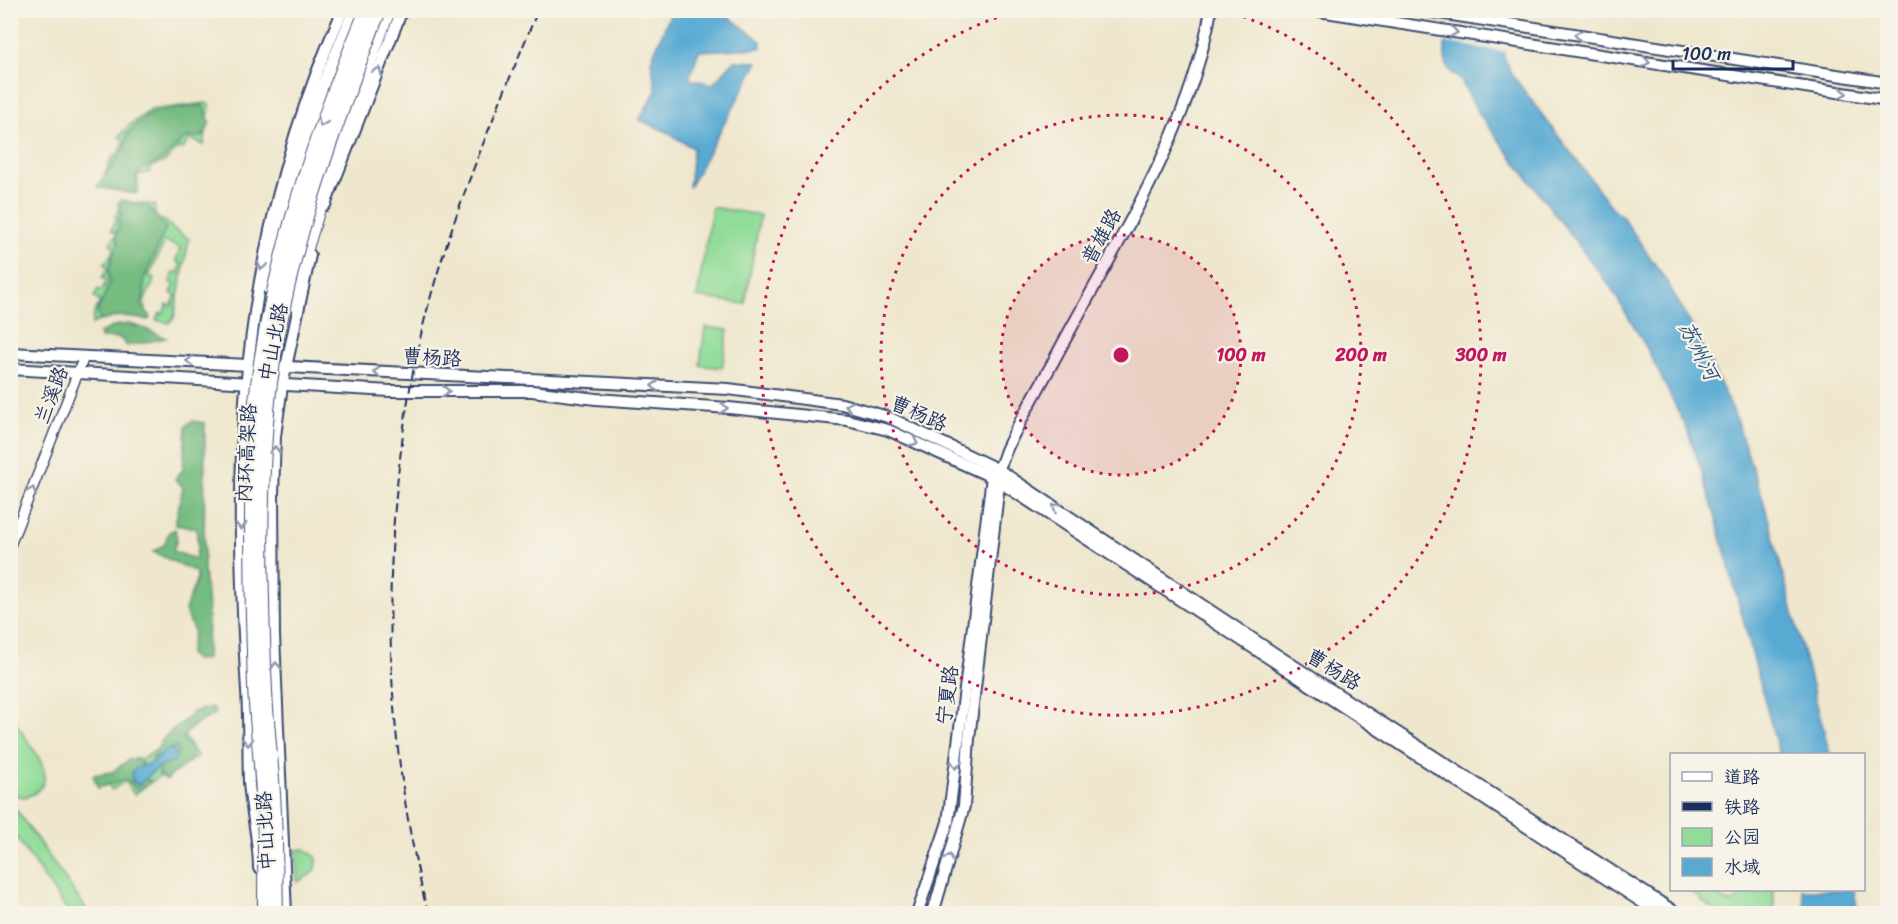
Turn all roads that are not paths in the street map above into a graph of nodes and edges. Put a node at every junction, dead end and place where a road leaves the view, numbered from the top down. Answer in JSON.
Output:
{"nodes":[{"id":1,"x":343,"y":10,"type":"edge"},
{"id":2,"x":356,"y":10,"type":"edge"},
{"id":3,"x":367,"y":10,"type":"edge"},
{"id":4,"x":379,"y":10,"type":"edge"},
{"id":5,"x":388,"y":10,"type":"edge"},
{"id":6,"x":402,"y":10,"type":"edge"},
{"id":7,"x":1211,"y":10,"type":"edge"},
{"id":8,"x":1313,"y":10,"type":"edge"},
{"id":9,"x":1420,"y":10,"type":"edge"},
{"id":10,"x":1887,"y":83,"type":"edge"},
{"id":11,"x":1887,"y":100,"type":"edge"},
{"id":12,"x":270,"y":345,"type":"junction"},
{"id":13,"x":10,"y":353,"type":"edge"},
{"id":14,"x":84,"y":357,"type":"junction"},
{"id":15,"x":248,"y":364,"type":"junction"},
{"id":16,"x":286,"y":366,"type":"junction"},
{"id":17,"x":10,"y":369,"type":"edge"},
{"id":18,"x":79,"y":372,"type":"junction"},
{"id":19,"x":246,"y":384,"type":"junction"},
{"id":20,"x":282,"y":386,"type":"junction"},
{"id":21,"x":997,"y":476,"type":"junction"},
{"id":22,"x":10,"y":545,"type":"edge"},
{"id":23,"x":259,"y":914,"type":"edge"},
{"id":24,"x":265,"y":914,"type":"edge"},
{"id":25,"x":276,"y":914,"type":"edge"},
{"id":26,"x":286,"y":914,"type":"edge"},
{"id":27,"x":917,"y":914,"type":"edge"},
{"id":28,"x":930,"y":914,"type":"edge"},
{"id":29,"x":1660,"y":914,"type":"edge"},
{"id":30,"x":1678,"y":914,"type":"edge"}],
"edges":[{"from":1,"to":15,"type":"main road","name":"中山北路","one_way":true},
{"from":2,"to":12,"type":"highway","bridge":true},
{"from":3,"to":12,"type":"highway","name":"内环高架路","one_way":true,"bridge":true},
{"from":4,"to":12,"type":"highway","name":"内环高架路","bridge":true},
{"from":5,"to":12,"type":"highway","bridge":true},
{"from":16,"to":6,"type":"main road","name":"中山北路","one_way":true},
{"from":7,"to":21,"type":"main road","name":"普雄路"},
{"from":8,"to":11,"type":"main road","one_way":true},
{"from":10,"to":9,"type":"main road","one_way":true},
{"from":12,"to":24,"type":"highway","name":"内环高架路","bridge":true},
{"from":12,"to":25,"type":"highway","name":"内环高架路","bridge":true},
{"from":13,"to":14,"type":"main road","name":"曹杨路"},
{"from":15,"to":14,"type":"main road","name":"曹杨路","one_way":true},
{"from":14,"to":18,"type":"street","name":"兰溪路"},
{"from":15,"to":16,"type":"main road","name":"曹杨路"},
{"from":15,"to":19,"type":"main road","name":"中山北路"},
{"from":16,"to":20,"type":"main road","name":"中山北路"},
{"from":21,"to":16,"type":"main road","name":"曹杨路","one_way":true},
{"from":17,"to":18,"type":"main road","name":"曹杨路"},
{"from":18,"to":19,"type":"main road","name":"曹杨路"},
{"from":22,"to":18,"type":"street","name":"兰溪路","one_way":true},
{"from":19,"to":20,"type":"main road","name":"曹杨路"},
{"from":19,"to":23,"type":"main road","name":"中山北路","one_way":true},
{"from":20,"to":21,"type":"main road","name":"曹杨路","one_way":true},
{"from":26,"to":20,"type":"main road","name":"中山北路","one_way":true},
{"from":21,"to":27,"type":"main road","name":"宁夏路","one_way":true},
{"from":28,"to":21,"type":"main road","name":"宁夏路","one_way":true},
{"from":21,"to":29,"type":"main road","name":"曹杨路"},
{"from":30,"to":21,"type":"main road","name":"曹杨路","one_way":true}]}
